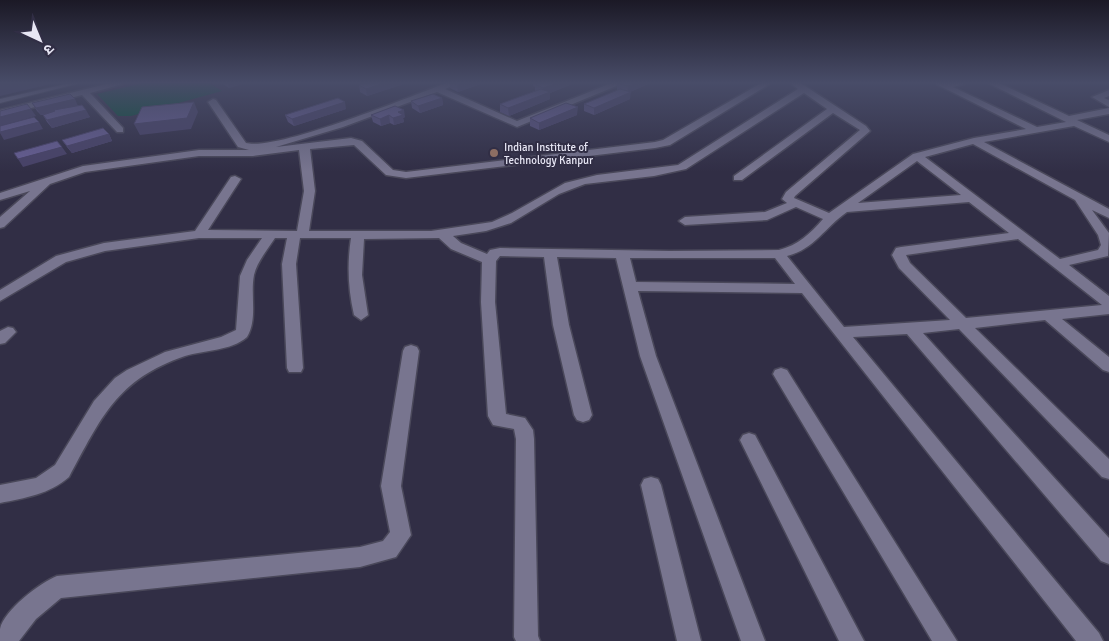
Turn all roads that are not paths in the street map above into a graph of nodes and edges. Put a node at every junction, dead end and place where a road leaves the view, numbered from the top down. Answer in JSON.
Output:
{"nodes":[{"id":1,"x":103,"y":112,"type":"edge"},
{"id":2,"x":220,"y":112,"type":"edge"},
{"id":3,"x":370,"y":112,"type":"edge"},
{"id":4,"x":489,"y":112,"type":"edge"},
{"id":5,"x":547,"y":112,"type":"edge"},
{"id":6,"x":718,"y":112,"type":"edge"},
{"id":7,"x":758,"y":112,"type":"edge"},
{"id":8,"x":829,"y":112,"type":"edge"},
{"id":9,"x":840,"y":112,"type":"edge"},
{"id":10,"x":998,"y":112,"type":"edge"},
{"id":11,"x":1053,"y":112,"type":"edge"},
{"id":12,"x":1106,"y":112,"type":"edge"},
{"id":13,"x":1072,"y":121,"type":"junction"},
{"id":14,"x":1034,"y":129,"type":"junction"},
{"id":15,"x":120,"y":130,"type":"dead end"},
{"id":16,"x":1109,"y":139,"type":"edge"},
{"id":17,"x":974,"y":141,"type":"junction"},
{"id":18,"x":304,"y":147,"type":"junction"},
{"id":19,"x":917,"y":156,"type":"junction"},
{"id":20,"x":738,"y":178,"type":"dead end"},
{"id":21,"x":50,"y":179,"type":"junction"},
{"id":22,"x":235,"y":179,"type":"dead end"},
{"id":23,"x":0,"y":197,"type":"edge"},
{"id":24,"x":971,"y":198,"type":"junction"},
{"id":25,"x":1080,"y":200,"type":"junction"},
{"id":26,"x":796,"y":203,"type":"junction"},
{"id":27,"x":844,"y":208,"type":"junction"},
{"id":28,"x":1109,"y":214,"type":"edge"},
{"id":29,"x":830,"y":218,"type":"junction"},
{"id":30,"x":685,"y":221,"type":"dead end"},
{"id":31,"x":0,"y":224,"type":"edge"},
{"id":32,"x":198,"y":234,"type":"junction"},
{"id":33,"x":271,"y":234,"type":"junction"},
{"id":34,"x":298,"y":234,"type":"junction"},
{"id":35,"x":442,"y":234,"type":"junction"},
{"id":36,"x":358,"y":235,"type":"junction"},
{"id":37,"x":1021,"y":235,"type":"junction"},
{"id":38,"x":550,"y":253,"type":"junction"},
{"id":39,"x":622,"y":254,"type":"junction"},
{"id":40,"x":779,"y":254,"type":"junction"},
{"id":41,"x":490,"y":260,"type":"junction"},
{"id":42,"x":1057,"y":264,"type":"junction"},
{"id":43,"x":630,"y":286,"type":"junction"},
{"id":44,"x":806,"y":290,"type":"junction"},
{"id":45,"x":0,"y":296,"type":"edge"},
{"id":46,"x":1109,"y":303,"type":"edge"},
{"id":47,"x":1109,"y":309,"type":"edge"},
{"id":48,"x":361,"y":315,"type":"dead end"},
{"id":49,"x":1048,"y":315,"type":"junction"},
{"id":50,"x":962,"y":323,"type":"junction"},
{"id":51,"x":911,"y":329,"type":"junction"},
{"id":52,"x":840,"y":332,"type":"junction"},
{"id":53,"x":411,"y":351,"type":"dead end"},
{"id":54,"x":1109,"y":366,"type":"edge"},
{"id":55,"x":295,"y":368,"type":"dead end"},
{"id":56,"x":781,"y":374,"type":"dead end"},
{"id":57,"x":583,"y":415,"type":"dead end"},
{"id":58,"x":749,"y":440,"type":"dead end"},
{"id":59,"x":1109,"y":471,"type":"edge"},
{"id":60,"x":651,"y":485,"type":"dead end"},
{"id":61,"x":0,"y":494,"type":"edge"},
{"id":62,"x":1109,"y":554,"type":"edge"},
{"id":63,"x":6,"y":641,"type":"edge"},
{"id":64,"x":528,"y":641,"type":"edge"},
{"id":65,"x":689,"y":641,"type":"edge"},
{"id":66,"x":752,"y":641,"type":"edge"},
{"id":67,"x":852,"y":641,"type":"edge"},
{"id":68,"x":945,"y":641,"type":"edge"},
{"id":69,"x":1091,"y":641,"type":"edge"}],
"edges":[{"from":1,"to":15,"type":"street"},
{"from":2,"to":3,"type":"street"},
{"from":4,"to":5,"type":"street"},
{"from":6,"to":18,"type":"street"},
{"from":7,"to":35,"type":"street"},
{"from":8,"to":20,"type":"street"},
{"from":9,"to":26,"type":"street"},
{"from":10,"to":14,"type":"street"},
{"from":11,"to":13,"type":"street"},
{"from":12,"to":13,"type":"street"},
{"from":13,"to":14,"type":"street"},
{"from":13,"to":16,"type":"street"},
{"from":14,"to":17,"type":"street"},
{"from":17,"to":19,"type":"street"},
{"from":17,"to":25,"type":"street"},
{"from":18,"to":21,"type":"street"},
{"from":18,"to":34,"type":"street"},
{"from":19,"to":24,"type":"street"},
{"from":19,"to":27,"type":"street"},
{"from":21,"to":23,"type":"street"},
{"from":21,"to":31,"type":"street"},
{"from":22,"to":32,"type":"street"},
{"from":24,"to":27,"type":"street"},
{"from":24,"to":37,"type":"street"},
{"from":25,"to":28,"type":"street"},
{"from":25,"to":42,"type":"street"},
{"from":26,"to":29,"type":"street"},
{"from":26,"to":30,"type":"street"},
{"from":27,"to":29,"type":"street"},
{"from":29,"to":40,"type":"street"},
{"from":32,"to":33,"type":"street"},
{"from":32,"to":45,"type":"street"},
{"from":33,"to":34,"type":"street"},
{"from":33,"to":61,"type":"street"},
{"from":34,"to":36,"type":"street"},
{"from":34,"to":55,"type":"street"},
{"from":35,"to":36,"type":"street"},
{"from":35,"to":41,"type":"street"},
{"from":36,"to":48,"type":"street"},
{"from":37,"to":42,"type":"street"},
{"from":37,"to":50,"type":"street"},
{"from":38,"to":39,"type":"street"},
{"from":38,"to":41,"type":"street"},
{"from":38,"to":57,"type":"street"},
{"from":39,"to":40,"type":"street"},
{"from":39,"to":43,"type":"street"},
{"from":40,"to":44,"type":"street"},
{"from":41,"to":64,"type":"street"},
{"from":42,"to":46,"type":"street"},
{"from":43,"to":44,"type":"street"},
{"from":43,"to":66,"type":"street"},
{"from":44,"to":52,"type":"street"},
{"from":47,"to":49,"type":"street"},
{"from":49,"to":50,"type":"street"},
{"from":49,"to":54,"type":"street"},
{"from":50,"to":51,"type":"street"},
{"from":50,"to":59,"type":"street"},
{"from":51,"to":52,"type":"street"},
{"from":51,"to":62,"type":"street"},
{"from":52,"to":69,"type":"street"},
{"from":53,"to":63,"type":"street"},
{"from":56,"to":68,"type":"street"},
{"from":58,"to":67,"type":"street"},
{"from":60,"to":65,"type":"street"}]}
